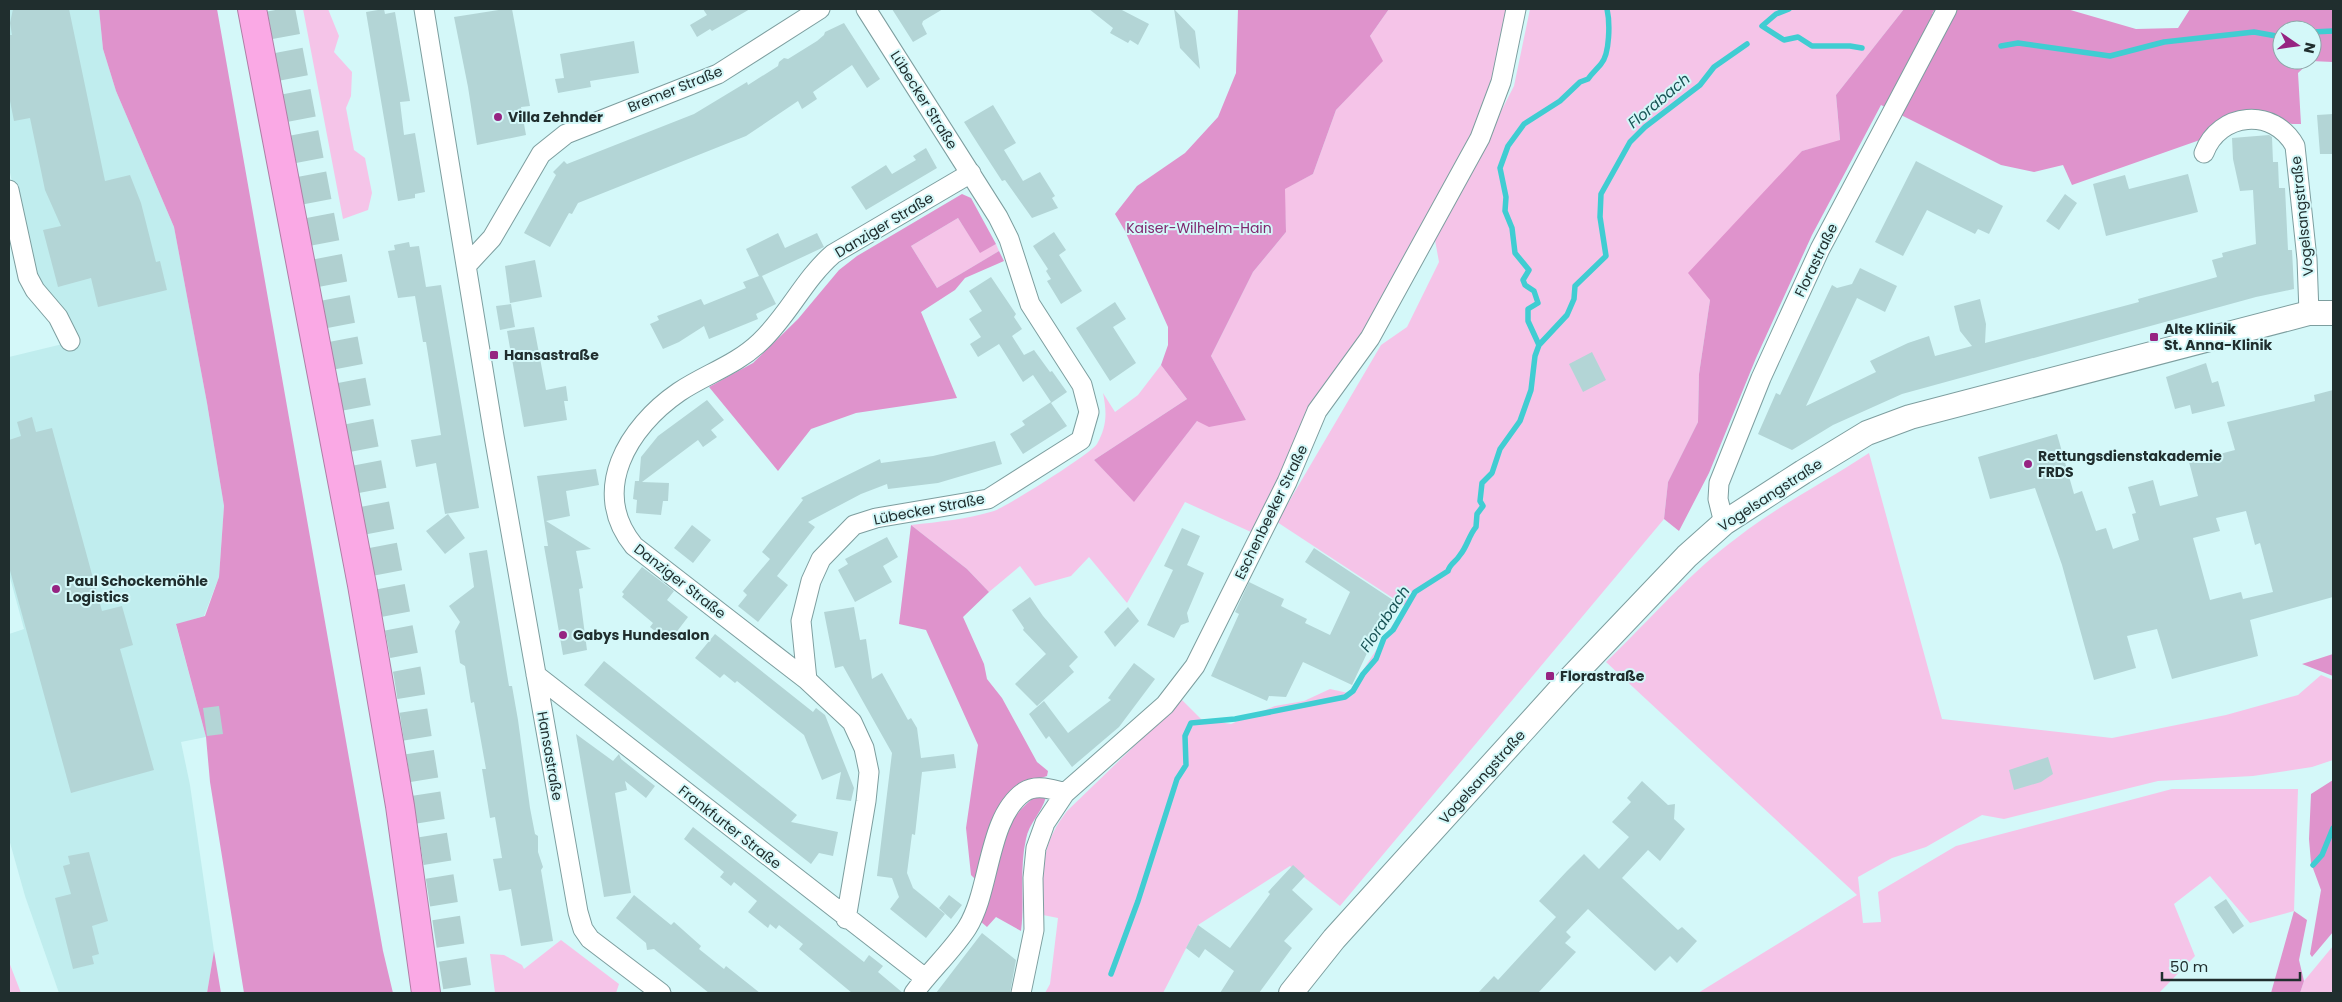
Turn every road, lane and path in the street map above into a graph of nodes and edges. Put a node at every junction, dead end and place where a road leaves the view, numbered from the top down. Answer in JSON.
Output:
{"nodes":[{"id":1,"x":252,"y":9,"type":"edge"},
{"id":2,"x":424,"y":9,"type":"edge"},
{"id":3,"x":820,"y":9,"type":"edge"},
{"id":4,"x":866,"y":9,"type":"edge"},
{"id":5,"x":1516,"y":9,"type":"edge"},
{"id":6,"x":1947,"y":9,"type":"edge"},
{"id":7,"x":2204,"y":153,"type":"dead end"},
{"id":8,"x":970,"y":173,"type":"junction"},
{"id":9,"x":9,"y":190,"type":"edge"},
{"id":10,"x":466,"y":266,"type":"junction"},
{"id":11,"x":2309,"y":313,"type":"junction"},
{"id":12,"x":2333,"y":313,"type":"edge"},
{"id":13,"x":70,"y":341,"type":"dead end"},
{"id":14,"x":1724,"y":523,"type":"junction"},
{"id":15,"x":536,"y":675,"type":"junction"},
{"id":16,"x":807,"y":680,"type":"junction"},
{"id":17,"x":1065,"y":793,"type":"junction"},
{"id":18,"x":846,"y":918,"type":"junction"},
{"id":19,"x":925,"y":978,"type":"junction"},
{"id":20,"x":426,"y":993,"type":"edge"},
{"id":21,"x":661,"y":993,"type":"edge"},
{"id":22,"x":914,"y":993,"type":"edge"},
{"id":23,"x":1021,"y":993,"type":"edge"},
{"id":24,"x":1291,"y":993,"type":"edge"}],
"edges":[{"from":1,"to":20,"type":"highway"},
{"from":2,"to":10,"type":"street","name":"Hansastraße"},
{"from":3,"to":10,"type":"street","name":"Bremer Straße"},
{"from":4,"to":8,"type":"street","name":"Lübecker Straße"},
{"from":5,"to":17,"type":"street","name":"Eschenbeeker Straße"},
{"from":6,"to":14,"type":"street","name":"Florastraße"},
{"from":7,"to":11,"type":"street","name":"Vogelsangstraße"},
{"from":8,"to":16,"type":"street","name":"Lübecker Straße"},
{"from":8,"to":16,"type":"street","name":"Danziger Straße"},
{"from":9,"to":13,"type":"street"},
{"from":10,"to":15,"type":"street","name":"Hansastraße"},
{"from":11,"to":12,"type":"street","name":"Vogelsangstraße"},
{"from":11,"to":14,"type":"street","name":"Vogelsangstraße"},
{"from":14,"to":24,"type":"street","name":"Vogelsangstraße"},
{"from":15,"to":18,"type":"street","name":"Frankfurter Straße"},
{"from":15,"to":21,"type":"street","name":"Hansastraße"},
{"from":16,"to":18,"type":"street"},
{"from":17,"to":19,"type":"street"},
{"from":17,"to":23,"type":"street","name":"Eschenbeeker Straße"},
{"from":18,"to":19,"type":"street","name":"Frankfurter Straße"},
{"from":19,"to":22,"type":"street"}]}
